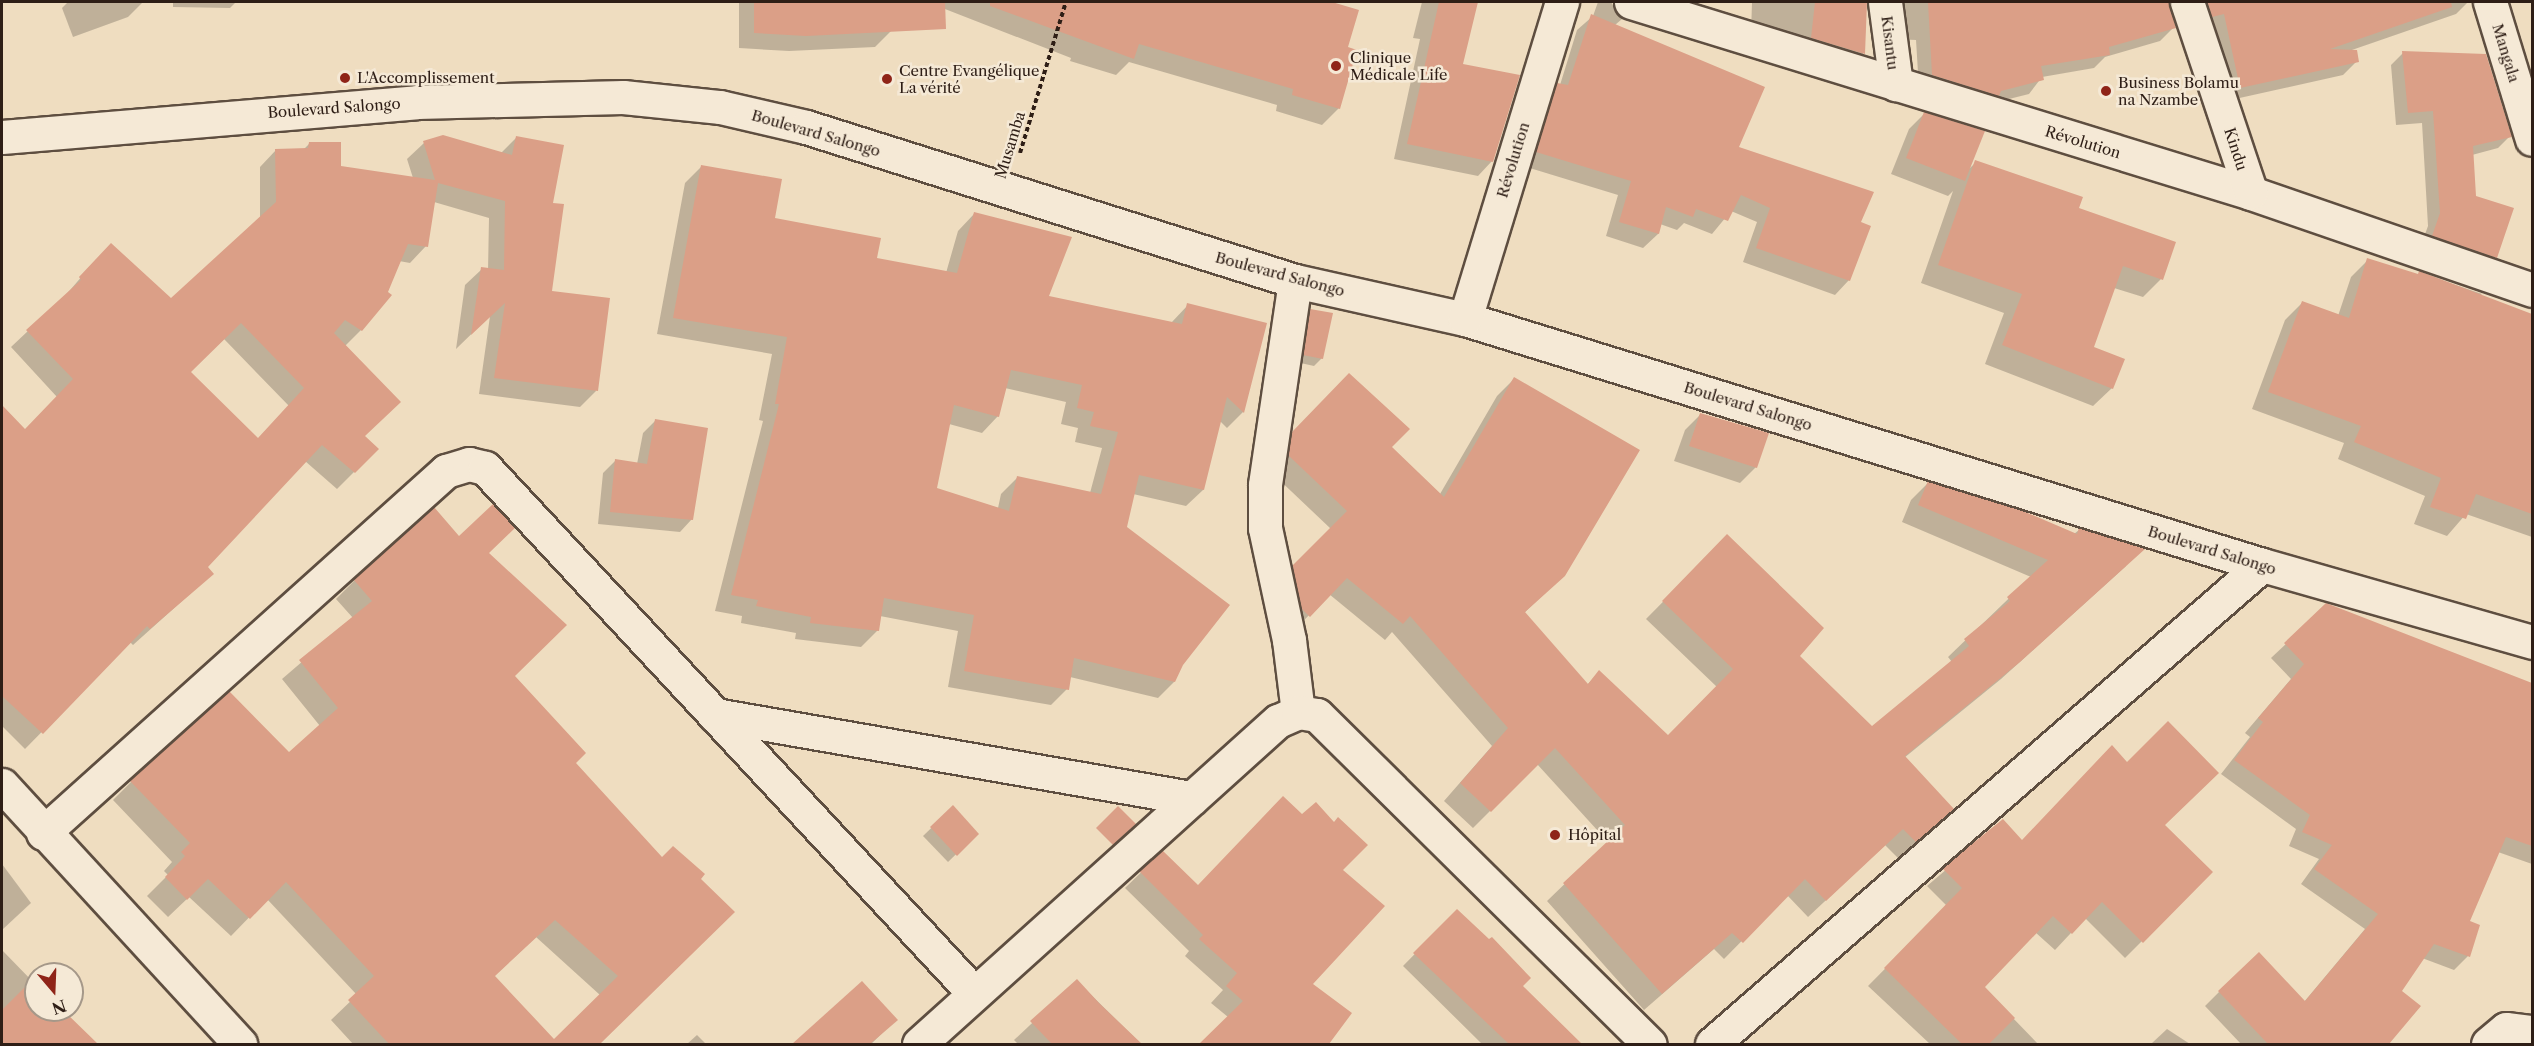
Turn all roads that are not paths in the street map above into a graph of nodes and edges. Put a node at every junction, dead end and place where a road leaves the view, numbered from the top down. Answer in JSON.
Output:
{"nodes":[{"id":1,"x":1562,"y":2,"type":"edge"},
{"id":2,"x":1631,"y":2,"type":"edge"},
{"id":3,"x":1885,"y":2,"type":"edge"},
{"id":4,"x":2187,"y":2,"type":"edge"},
{"id":5,"x":2490,"y":2,"type":"edge"},
{"id":6,"x":1896,"y":84,"type":"junction"},
{"id":7,"x":2,"y":137,"type":"edge"},
{"id":8,"x":2532,"y":139,"type":"edge"},
{"id":9,"x":2251,"y":194,"type":"junction"},
{"id":10,"x":1295,"y":281,"type":"junction"},
{"id":11,"x":2532,"y":290,"type":"edge"},
{"id":12,"x":1465,"y":319,"type":"junction"},
{"id":13,"x":2262,"y":565,"type":"junction"},
{"id":14,"x":2532,"y":642,"type":"edge"},
{"id":15,"x":1298,"y":712,"type":"junction"},
{"id":16,"x":715,"y":715,"type":"junction"},
{"id":17,"x":2,"y":785,"type":"edge"},
{"id":18,"x":1192,"y":798,"type":"junction"},
{"id":19,"x":43,"y":833,"type":"junction"},
{"id":20,"x":973,"y":992,"type":"junction"},
{"id":21,"x":2532,"y":1032,"type":"edge"},
{"id":22,"x":240,"y":1044,"type":"edge"},
{"id":23,"x":919,"y":1044,"type":"edge"},
{"id":24,"x":1650,"y":1044,"type":"edge"},
{"id":25,"x":1712,"y":1044,"type":"edge"},
{"id":26,"x":2488,"y":1044,"type":"edge"}],
"edges":[{"from":1,"to":12,"type":"street","name":"Révolution"},
{"from":2,"to":6,"type":"street","name":"Révolution"},
{"from":3,"to":6,"type":"street","name":"Kisantu"},
{"from":4,"to":9,"type":"street","name":"Kindu"},
{"from":5,"to":8,"type":"street","name":"Mangala"},
{"from":6,"to":9,"type":"street","name":"Révolution"},
{"from":7,"to":10,"type":"street","name":"Boulevard Salongo"},
{"from":9,"to":11,"type":"street","name":"Révolution"},
{"from":10,"to":12,"type":"street","name":"Boulevard Salongo"},
{"from":10,"to":15,"type":"street"},
{"from":12,"to":13,"type":"street","name":"Boulevard Salongo"},
{"from":13,"to":14,"type":"street","name":"Boulevard Salongo"},
{"from":13,"to":25,"type":"street"},
{"from":15,"to":18,"type":"street"},
{"from":15,"to":24,"type":"street"},
{"from":16,"to":18,"type":"street"},
{"from":16,"to":19,"type":"street"},
{"from":16,"to":20,"type":"street"},
{"from":17,"to":19,"type":"street"},
{"from":18,"to":20,"type":"street"},
{"from":19,"to":22,"type":"street"},
{"from":20,"to":23,"type":"street"},
{"from":21,"to":26,"type":"street"}]}
